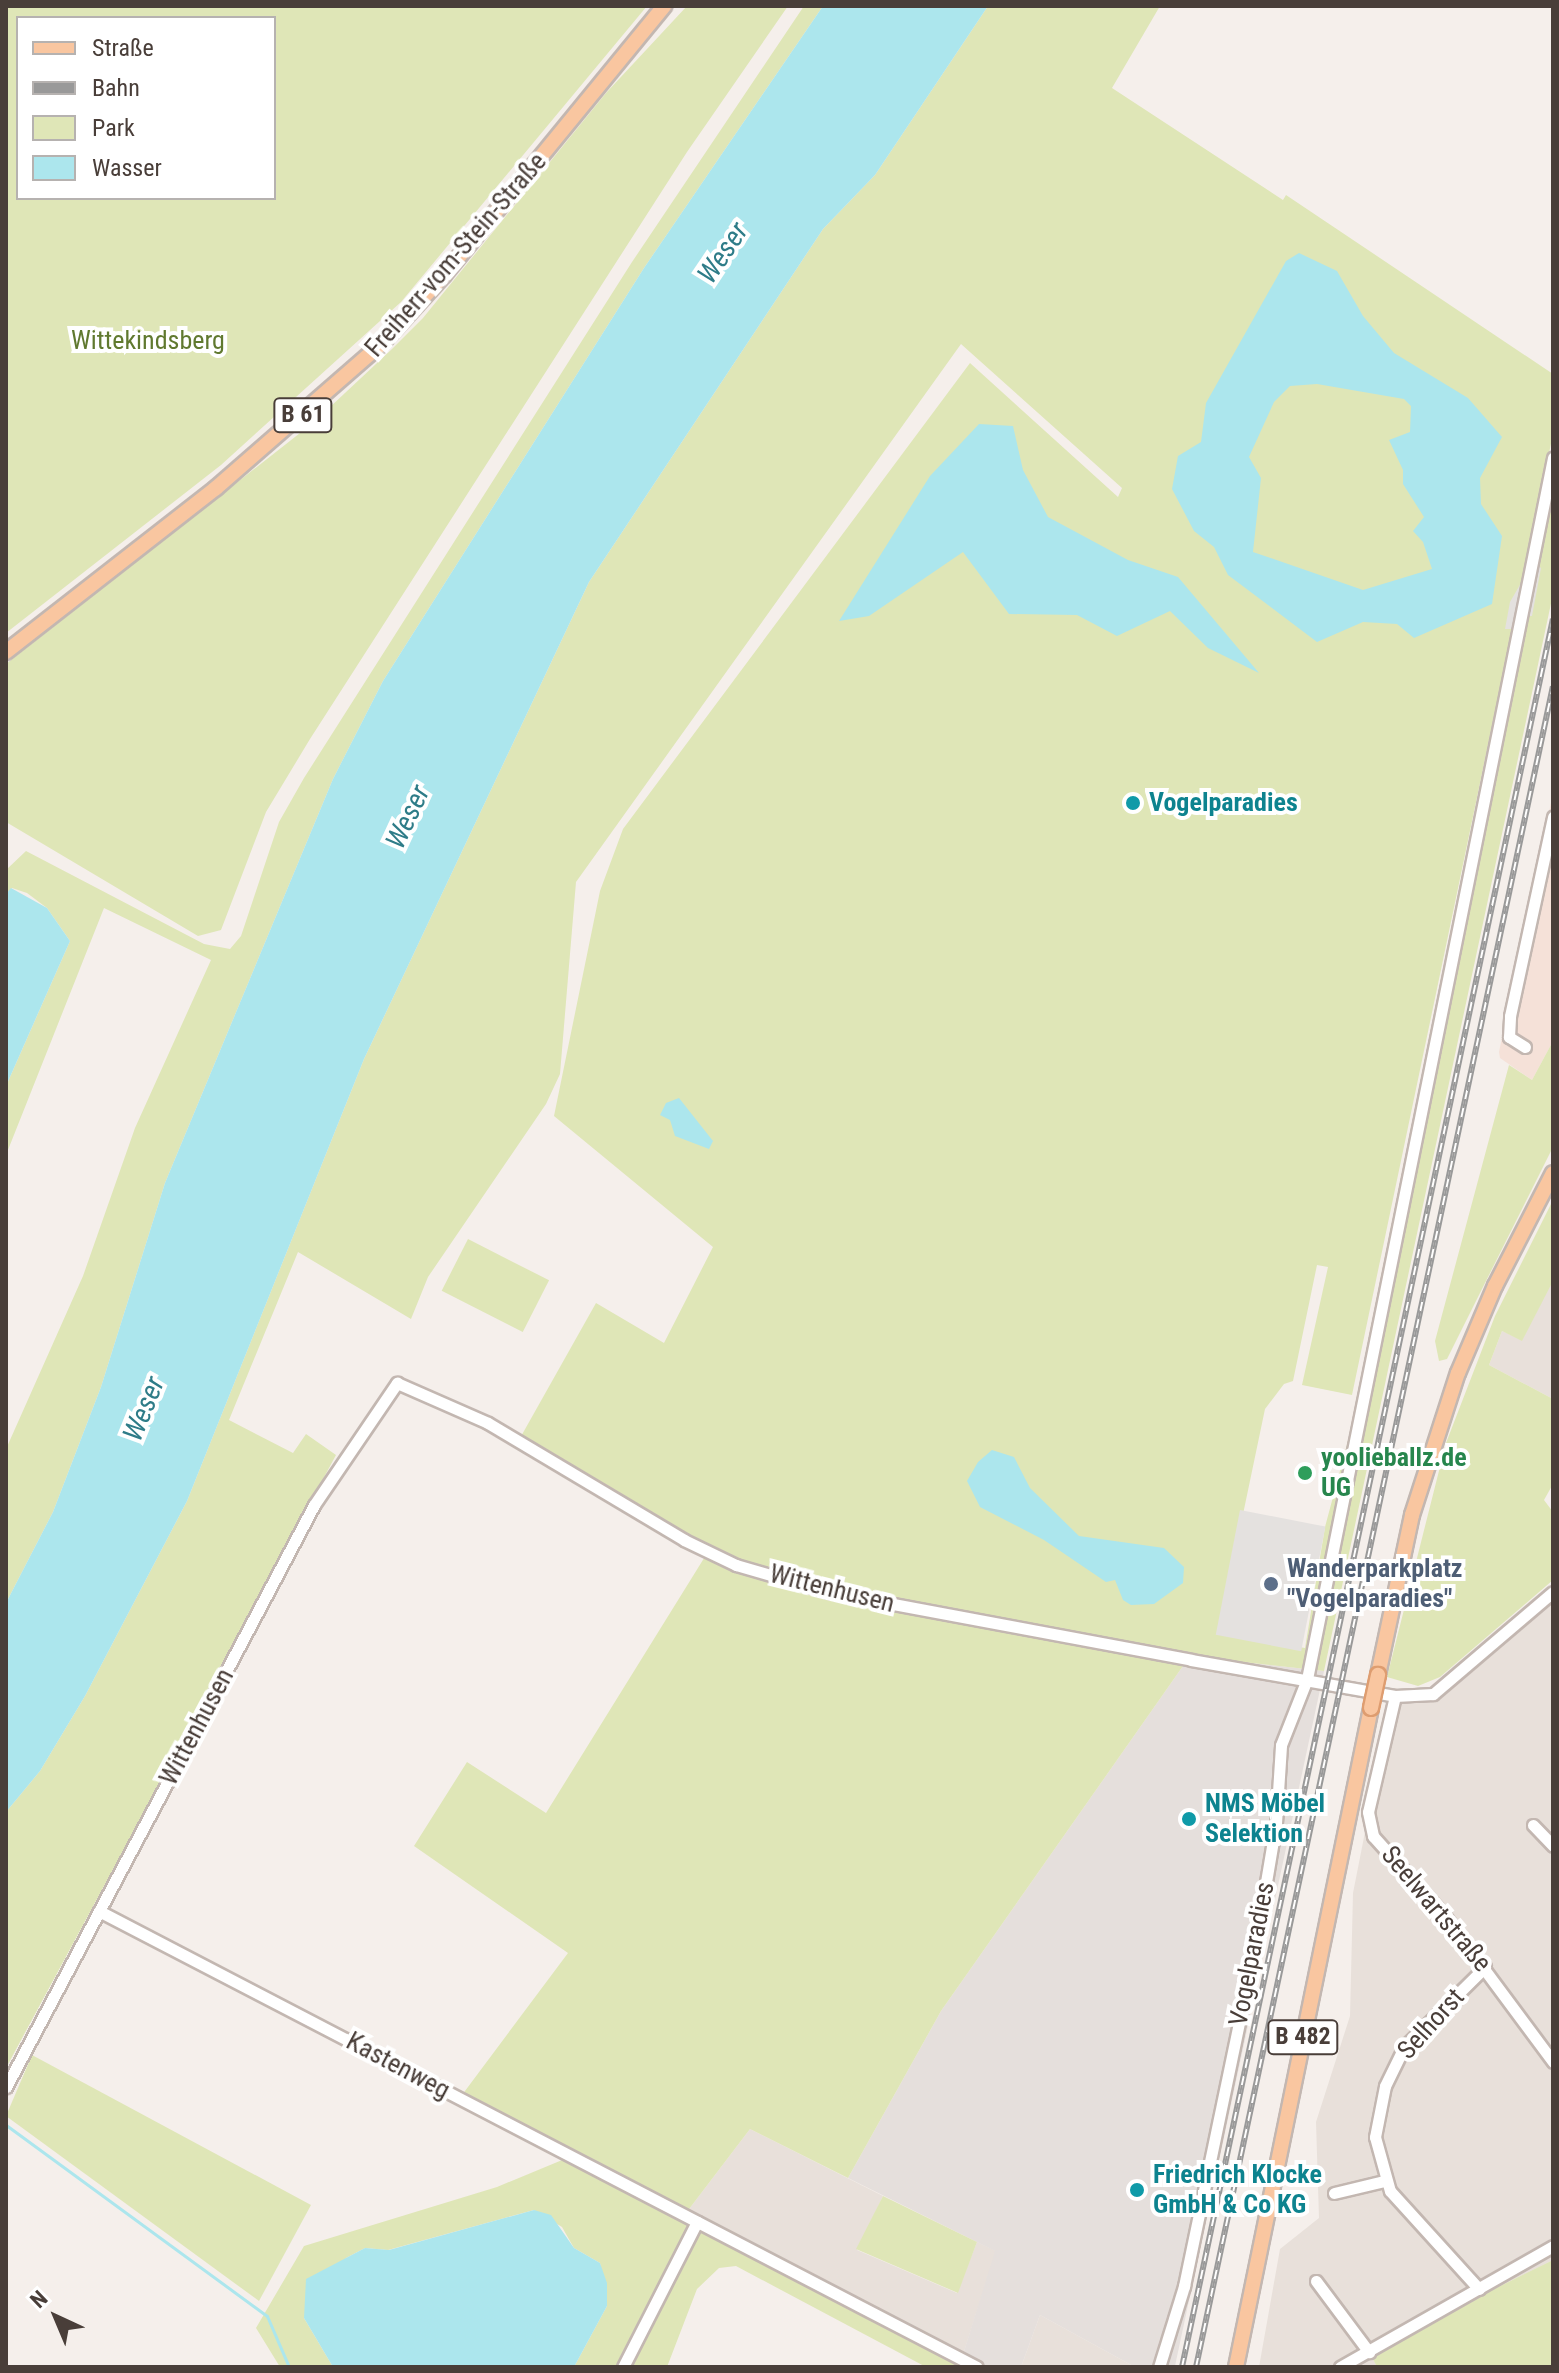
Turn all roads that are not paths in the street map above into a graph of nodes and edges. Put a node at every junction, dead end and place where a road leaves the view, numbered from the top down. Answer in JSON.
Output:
{"nodes":[{"id":1,"x":664,"y":6,"type":"edge"},
{"id":2,"x":674,"y":6,"type":"edge"},
{"id":3,"x":598,"y":89,"type":"junction"},
{"id":4,"x":1553,"y":458,"type":"edge"},
{"id":5,"x":6,"y":652,"type":"edge"},
{"id":6,"x":1553,"y":817,"type":"edge"},
{"id":7,"x":1525,"y":1047,"type":"dead end"},
{"id":8,"x":1553,"y":1173,"type":"edge"},
{"id":9,"x":1553,"y":1592,"type":"edge"},
{"id":10,"x":1307,"y":1679,"type":"junction"},
{"id":11,"x":1395,"y":1696,"type":"junction"},
{"id":12,"x":1533,"y":1825,"type":"dead end"},
{"id":13,"x":1553,"y":1846,"type":"edge"},
{"id":14,"x":99,"y":1911,"type":"junction"},
{"id":15,"x":1485,"y":1967,"type":"junction"},
{"id":16,"x":1550,"y":2048,"type":"edge"},
{"id":17,"x":1553,"y":2062,"type":"edge"},
{"id":18,"x":6,"y":2087,"type":"edge"},
{"id":19,"x":1384,"y":2181,"type":"junction"},
{"id":20,"x":1334,"y":2193,"type":"dead end"},
{"id":21,"x":697,"y":2222,"type":"junction"},
{"id":22,"x":1553,"y":2246,"type":"edge"},
{"id":23,"x":1316,"y":2281,"type":"dead end"},
{"id":24,"x":1479,"y":2289,"type":"junction"},
{"id":25,"x":1369,"y":2352,"type":"junction"},
{"id":26,"x":623,"y":2367,"type":"edge"},
{"id":27,"x":977,"y":2367,"type":"edge"},
{"id":28,"x":1159,"y":2367,"type":"edge"},
{"id":29,"x":1236,"y":2367,"type":"edge"},
{"id":30,"x":1340,"y":2367,"type":"edge"}],
"edges":[{"from":1,"to":3,"type":"main road","name":"Freiherr-vom-Stein-Straße","number":"B 61"},
{"from":2,"to":3,"type":"main road","name":"Freiherr-vom-Stein-Straße","number":"B 61"},
{"from":3,"to":5,"type":"main road","name":"Freiherr-vom-Stein-Straße","number":"B 61"},
{"from":4,"to":10,"type":"street","name":"Vogelparadies"},
{"from":6,"to":7,"type":"street"},
{"from":8,"to":29,"type":"main road","number":"B 482","bridge":true},
{"from":9,"to":11,"type":"street","name":"Wittenhusen"},
{"from":10,"to":11,"type":"street","name":"Wittenhusen"},
{"from":10,"to":14,"type":"street","name":"Wittenhusen"},
{"from":10,"to":28,"type":"street","name":"Vogelparadies"},
{"from":11,"to":15,"type":"street","name":"Seelwartstraße"},
{"from":12,"to":13,"type":"street"},
{"from":14,"to":18,"type":"street","name":"Wittenhusen"},
{"from":14,"to":21,"type":"street","name":"Kastenweg"},
{"from":15,"to":16,"type":"street","name":"Seelwartstraße"},
{"from":15,"to":19,"type":"street","name":"Selhorst"},
{"from":16,"to":17,"type":"street","name":"Seelwartstraße"},
{"from":19,"to":20,"type":"street"},
{"from":19,"to":24,"type":"street","name":"Selhorst"},
{"from":21,"to":26,"type":"street"},
{"from":21,"to":27,"type":"street","name":"Kastenweg"},
{"from":22,"to":24,"type":"street"},
{"from":23,"to":25,"type":"street"},
{"from":24,"to":25,"type":"street"},
{"from":25,"to":30,"type":"street"}]}
